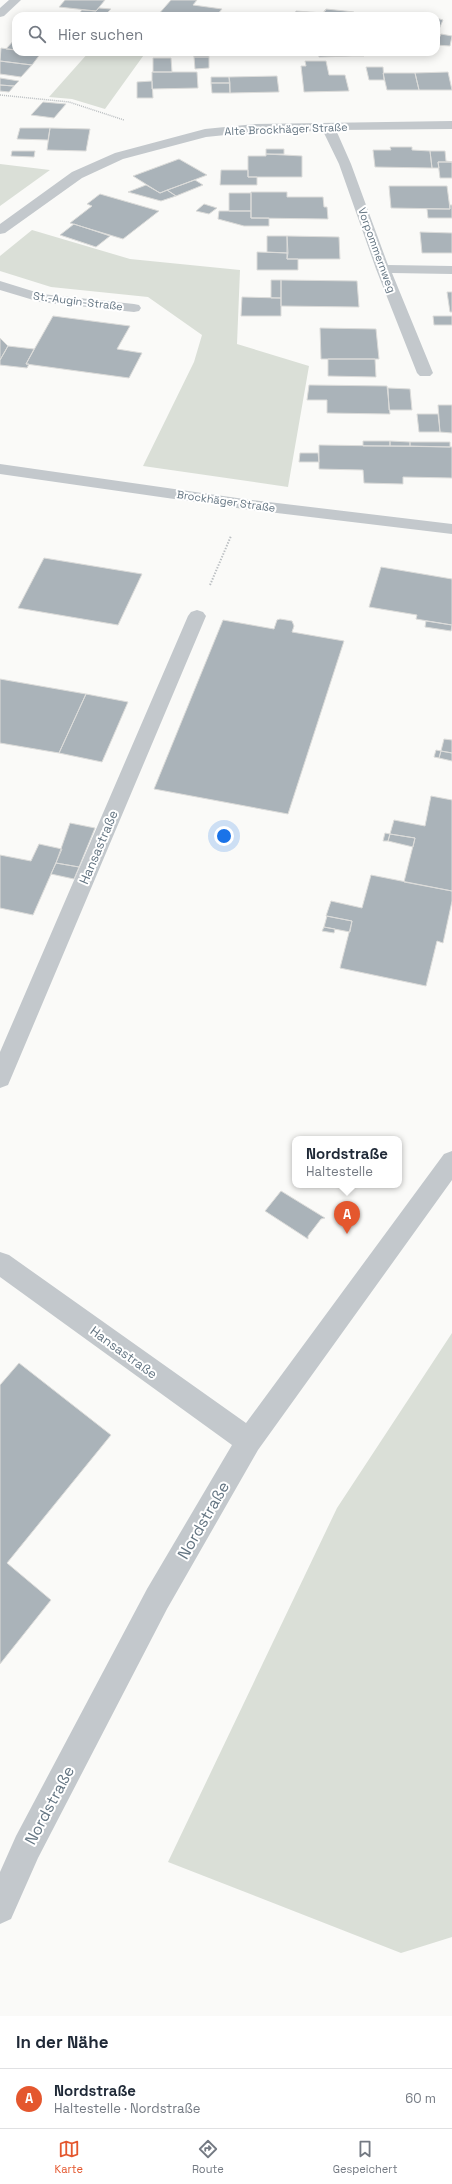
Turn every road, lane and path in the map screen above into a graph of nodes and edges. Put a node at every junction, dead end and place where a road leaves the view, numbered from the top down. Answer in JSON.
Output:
{"nodes":[{"id":1,"x":15,"y":0,"type":"edge"},
{"id":2,"x":0,"y":14,"type":"edge"},
{"id":3,"x":0,"y":95,"type":"edge"},
{"id":4,"x":452,"y":125,"type":"edge"},
{"id":5,"x":328,"y":127,"type":"junction"},
{"id":6,"x":168,"y":141,"type":"junction"},
{"id":7,"x":0,"y":230,"type":"edge"},
{"id":8,"x":383,"y":269,"type":"junction"},
{"id":9,"x":452,"y":270,"type":"edge"},
{"id":10,"x":0,"y":285,"type":"edge"},
{"id":11,"x":134,"y":308,"type":"dead end"},
{"id":12,"x":425,"y":373,"type":"dead end"},
{"id":13,"x":0,"y":469,"type":"edge"},
{"id":14,"x":244,"y":504,"type":"junction"},
{"id":15,"x":452,"y":529,"type":"edge"},
{"id":16,"x":197,"y":616,"type":"joint"},
{"id":17,"x":0,"y":1078,"type":"edge"},
{"id":18,"x":452,"y":1161,"type":"edge"},
{"id":19,"x":0,"y":1263,"type":"edge"},
{"id":20,"x":248,"y":1441,"type":"junction"},
{"id":21,"x":0,"y":1908,"type":"edge"}],
"edges":[{"from":1,"to":2,"type":"street"},
{"from":3,"to":6,"type":"path"},
{"from":4,"to":5,"type":"street","name":"Alte Brockhäger Straße"},
{"from":5,"to":6,"type":"street","name":"Alte Brockhäger Straße"},
{"from":5,"to":8,"type":"street","name":"Vorpommernweg"},
{"from":6,"to":7,"type":"street","name":"Alte Brockhäger Straße"},
{"from":8,"to":9,"type":"street"},
{"from":8,"to":12,"type":"street","name":"Vorpommernweg"},
{"from":10,"to":11,"type":"street","name":"St.-Augin-Straße"},
{"from":13,"to":14,"type":"street","name":"Brockhäger Straße"},
{"from":14,"to":15,"type":"street","name":"Brockhäger Straße"},
{"from":14,"to":16,"type":"path"},
{"from":16,"to":17,"type":"street","name":"Hansastraße"},
{"from":18,"to":20,"type":"street","name":"Nordstraße"},
{"from":19,"to":20,"type":"street","name":"Hansastraße"},
{"from":20,"to":21,"type":"street","name":"Nordstraße"}]}
